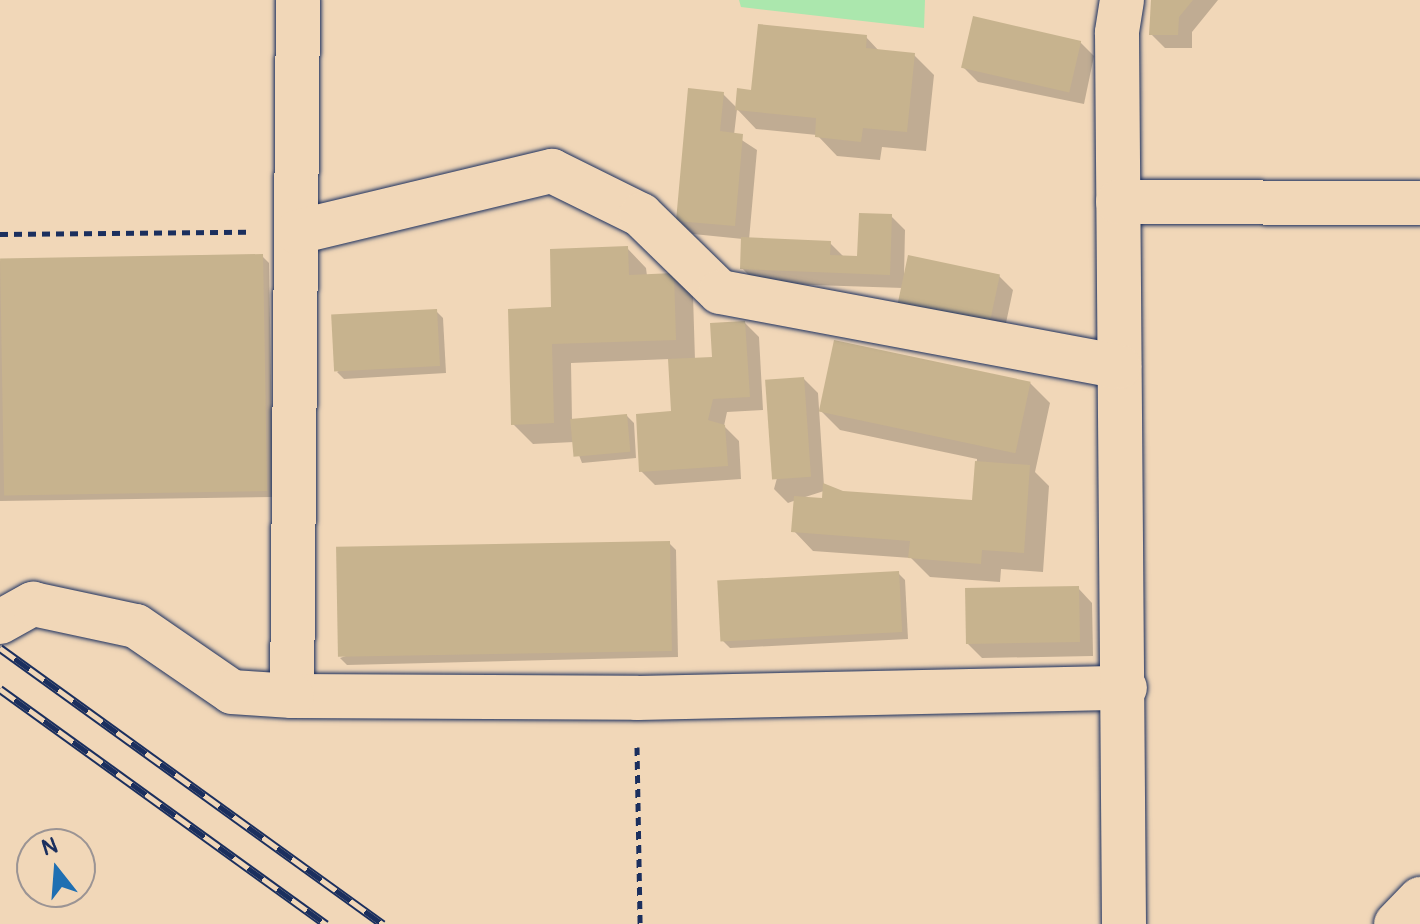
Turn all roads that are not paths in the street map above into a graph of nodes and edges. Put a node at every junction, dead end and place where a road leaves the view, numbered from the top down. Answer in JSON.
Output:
{"nodes":[{"id":1,"x":298,"y":0,"type":"edge"},
{"id":2,"x":1122,"y":0,"type":"edge"},
{"id":3,"x":1118,"y":202,"type":"junction"},
{"id":4,"x":1420,"y":203,"type":"edge"},
{"id":5,"x":297,"y":232,"type":"junction"},
{"id":6,"x":1119,"y":367,"type":"junction"},
{"id":7,"x":0,"y":622,"type":"edge"},
{"id":8,"x":1125,"y":688,"type":"junction"},
{"id":9,"x":292,"y":696,"type":"junction"},
{"id":10,"x":1420,"y":899,"type":"edge"},
{"id":11,"x":1124,"y":924,"type":"edge"},
{"id":12,"x":1396,"y":924,"type":"edge"}],
"edges":[{"from":1,"to":5,"type":"street"},
{"from":2,"to":3,"type":"street"},
{"from":3,"to":4,"type":"street"},
{"from":3,"to":6,"type":"street"},
{"from":5,"to":6,"type":"street"},
{"from":5,"to":9,"type":"street"},
{"from":6,"to":8,"type":"street"},
{"from":7,"to":9,"type":"street"},
{"from":8,"to":9,"type":"street"},
{"from":8,"to":11,"type":"street"},
{"from":10,"to":12,"type":"street"}]}
